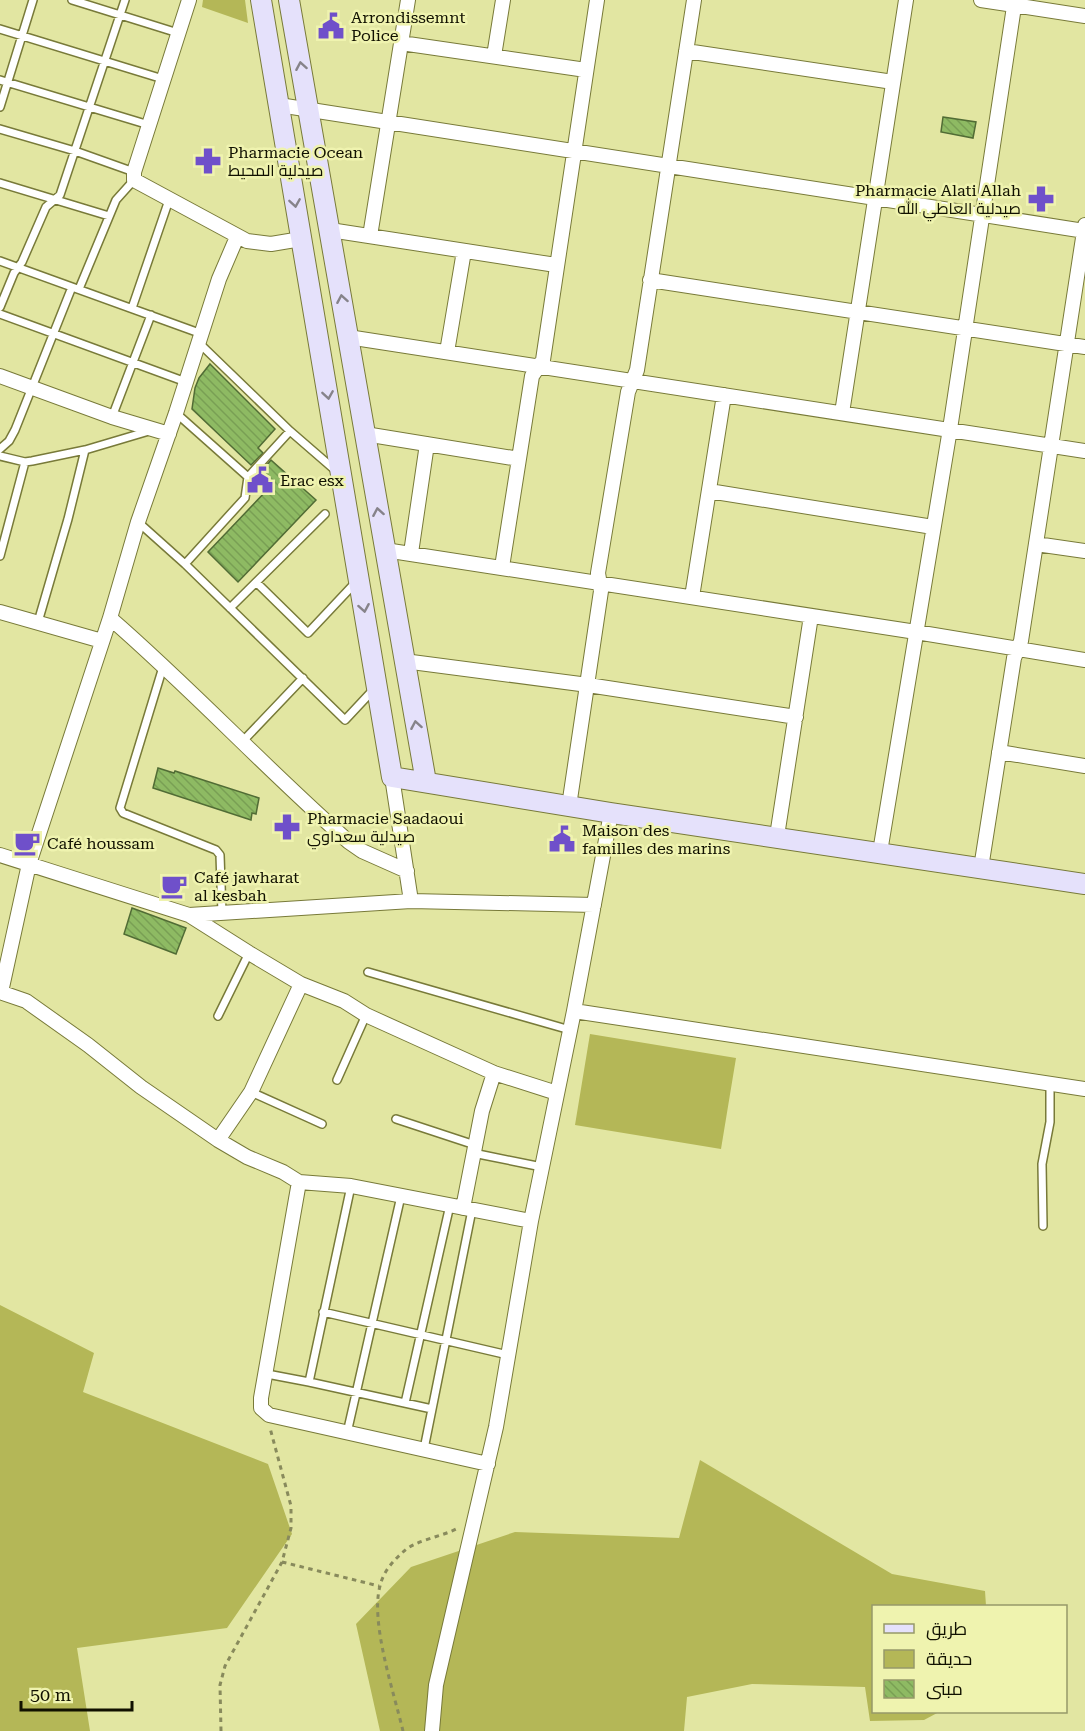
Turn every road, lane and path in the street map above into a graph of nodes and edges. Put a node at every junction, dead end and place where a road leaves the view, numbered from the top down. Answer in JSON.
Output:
{"nodes":[{"id":1,"x":33,"y":0,"type":"edge"},
{"id":2,"x":72,"y":0,"type":"edge"},
{"id":3,"x":125,"y":0,"type":"edge"},
{"id":4,"x":189,"y":0,"type":"edge"},
{"id":5,"x":261,"y":0,"type":"edge"},
{"id":6,"x":289,"y":0,"type":"edge"},
{"id":7,"x":408,"y":0,"type":"edge"},
{"id":8,"x":503,"y":0,"type":"edge"},
{"id":9,"x":597,"y":0,"type":"edge"},
{"id":10,"x":694,"y":0,"type":"edge"},
{"id":11,"x":906,"y":0,"type":"edge"},
{"id":12,"x":981,"y":0,"type":"edge"},
{"id":13,"x":1015,"y":2,"type":"edge"},
{"id":14,"x":121,"y":15,"type":"junction"},
{"id":15,"x":1085,"y":16,"type":"edge"},
{"id":16,"x":0,"y":29,"type":"edge"},
{"id":17,"x":178,"y":33,"type":"junction"},
{"id":18,"x":23,"y":34,"type":"junction"},
{"id":19,"x":401,"y":43,"type":"junction"},
{"id":20,"x":686,"y":51,"type":"junction"},
{"id":21,"x":495,"y":56,"type":"junction"},
{"id":22,"x":105,"y":59,"type":"junction"},
{"id":23,"x":586,"y":70,"type":"junction"},
{"id":24,"x":163,"y":79,"type":"junction"},
{"id":25,"x":0,"y":80,"type":"edge"},
{"id":26,"x":893,"y":82,"type":"junction"},
{"id":27,"x":9,"y":83,"type":"junction"},
{"id":28,"x":279,"y":105,"type":"junction"},
{"id":29,"x":90,"y":106,"type":"junction"},
{"id":30,"x":0,"y":107,"type":"edge"},
{"id":31,"x":309,"y":111,"type":"junction"},
{"id":32,"x":388,"y":123,"type":"junction"},
{"id":33,"x":149,"y":125,"type":"junction"},
{"id":34,"x":0,"y":129,"type":"edge"},
{"id":35,"x":75,"y":151,"type":"junction"},
{"id":36,"x":573,"y":152,"type":"junction"},
{"id":37,"x":667,"y":166,"type":"junction"},
{"id":38,"x":134,"y":176,"type":"junction"},
{"id":39,"x":0,"y":183,"type":"edge"},
{"id":40,"x":56,"y":199,"type":"junction"},
{"id":41,"x":876,"y":199,"type":"junction"},
{"id":42,"x":169,"y":200,"type":"junction"},
{"id":43,"x":983,"y":215,"type":"junction"},
{"id":44,"x":109,"y":216,"type":"junction"},
{"id":45,"x":1085,"y":229,"type":"edge"},
{"id":46,"x":330,"y":230,"type":"junction"},
{"id":47,"x":370,"y":236,"type":"junction"},
{"id":48,"x":237,"y":237,"type":"junction"},
{"id":49,"x":301,"y":239,"type":"junction"},
{"id":50,"x":464,"y":251,"type":"junction"},
{"id":51,"x":0,"y":261,"type":"edge"},
{"id":52,"x":556,"y":265,"type":"junction"},
{"id":53,"x":18,"y":267,"type":"junction"},
{"id":54,"x":650,"y":279,"type":"junction"},
{"id":55,"x":76,"y":288,"type":"junction"},
{"id":56,"x":0,"y":307,"type":"edge"},
{"id":57,"x":132,"y":308,"type":"junction"},
{"id":58,"x":858,"y":312,"type":"junction"},
{"id":59,"x":0,"y":314,"type":"edge"},
{"id":60,"x":151,"y":315,"type":"junction"},
{"id":61,"x":966,"y":328,"type":"junction"},
{"id":62,"x":54,"y":334,"type":"junction"},
{"id":63,"x":348,"y":337,"type":"junction"},
{"id":64,"x":201,"y":338,"type":"junction"},
{"id":65,"x":1066,"y":344,"type":"junction"},
{"id":66,"x":1085,"y":347,"type":"edge"},
{"id":67,"x":447,"y":352,"type":"junction"},
{"id":68,"x":133,"y":363,"type":"junction"},
{"id":69,"x":538,"y":368,"type":"junction"},
{"id":70,"x":0,"y":376,"type":"edge"},
{"id":71,"x":633,"y":381,"type":"junction"},
{"id":72,"x":186,"y":382,"type":"junction"},
{"id":73,"x":32,"y":387,"type":"junction"},
{"id":74,"x":724,"y":395,"type":"junction"},
{"id":75,"x":842,"y":412,"type":"junction"},
{"id":76,"x":176,"y":413,"type":"junction"},
{"id":77,"x":112,"y":417,"type":"junction"},
{"id":78,"x":950,"y":429,"type":"junction"},
{"id":79,"x":154,"y":430,"type":"junction"},
{"id":80,"x":290,"y":431,"type":"junction"},
{"id":81,"x":169,"y":434,"type":"junction"},
{"id":82,"x":364,"y":434,"type":"junction"},
{"id":83,"x":427,"y":444,"type":"junction"},
{"id":84,"x":1052,"y":446,"type":"junction"},
{"id":85,"x":0,"y":449,"type":"edge"},
{"id":86,"x":85,"y":450,"type":"junction"},
{"id":87,"x":1085,"y":451,"type":"edge"},
{"id":88,"x":0,"y":456,"type":"edge"},
{"id":89,"x":519,"y":459,"type":"junction"},
{"id":90,"x":25,"y":462,"type":"junction"},
{"id":91,"x":341,"y":476,"type":"junction"},
{"id":92,"x":248,"y":477,"type":"junction"},
{"id":93,"x":709,"y":491,"type":"junction"},
{"id":94,"x":326,"y":514,"type":"dead end"},
{"id":95,"x":138,"y":522,"type":"junction"},
{"id":96,"x":933,"y":527,"type":"junction"},
{"id":97,"x":1036,"y":544,"type":"junction"},
{"id":98,"x":385,"y":550,"type":"junction"},
{"id":99,"x":1085,"y":551,"type":"edge"},
{"id":100,"x":411,"y":554,"type":"junction"},
{"id":101,"x":0,"y":556,"type":"edge"},
{"id":102,"x":185,"y":564,"type":"junction"},
{"id":103,"x":502,"y":567,"type":"junction"},
{"id":104,"x":359,"y":579,"type":"junction"},
{"id":105,"x":600,"y":582,"type":"junction"},
{"id":106,"x":257,"y":583,"type":"junction"},
{"id":107,"x":692,"y":597,"type":"junction"},
{"id":108,"x":230,"y":608,"type":"junction"},
{"id":109,"x":0,"y":612,"type":"edge"},
{"id":110,"x":811,"y":616,"type":"junction"},
{"id":111,"x":110,"y":618,"type":"junction"},
{"id":112,"x":38,"y":622,"type":"junction"},
{"id":113,"x":916,"y":632,"type":"junction"},
{"id":114,"x":102,"y":641,"type":"junction"},
{"id":115,"x":1017,"y":650,"type":"junction"},
{"id":116,"x":404,"y":660,"type":"junction"},
{"id":117,"x":1085,"y":660,"type":"edge"},
{"id":118,"x":164,"y":665,"type":"junction"},
{"id":119,"x":303,"y":678,"type":"junction"},
{"id":120,"x":378,"y":685,"type":"junction"},
{"id":121,"x":588,"y":685,"type":"junction"},
{"id":122,"x":796,"y":717,"type":"junction"},
{"id":123,"x":242,"y":742,"type":"junction"},
{"id":124,"x":999,"y":752,"type":"junction"},
{"id":125,"x":1085,"y":765,"type":"edge"},
{"id":126,"x":392,"y":777,"type":"junction"},
{"id":127,"x":426,"y":782,"type":"junction"},
{"id":128,"x":569,"y":806,"type":"junction"},
{"id":129,"x":611,"y":813,"type":"junction"},
{"id":130,"x":777,"y":836,"type":"junction"},
{"id":131,"x":880,"y":852,"type":"junction"},
{"id":132,"x":0,"y":855,"type":"edge"},
{"id":133,"x":29,"y":864,"type":"junction"},
{"id":134,"x":981,"y":868,"type":"junction"},
{"id":135,"x":407,"y":871,"type":"junction"},
{"id":136,"x":1085,"y":884,"type":"edge"},
{"id":137,"x":411,"y":901,"type":"junction"},
{"id":138,"x":594,"y":905,"type":"junction"},
{"id":139,"x":222,"y":913,"type":"junction"},
{"id":140,"x":189,"y":915,"type":"junction"},
{"id":141,"x":249,"y":953,"type":"junction"},
{"id":142,"x":368,"y":972,"type":"dead end"},
{"id":143,"x":301,"y":984,"type":"junction"},
{"id":144,"x":0,"y":992,"type":"edge"},
{"id":145,"x":574,"y":1011,"type":"junction"},
{"id":146,"x":366,"y":1015,"type":"junction"},
{"id":147,"x":218,"y":1017,"type":"dead end"},
{"id":148,"x":570,"y":1030,"type":"junction"},
{"id":149,"x":494,"y":1073,"type":"junction"},
{"id":150,"x":337,"y":1080,"type":"dead end"},
{"id":151,"x":1050,"y":1084,"type":"junction"},
{"id":152,"x":1085,"y":1089,"type":"edge"},
{"id":153,"x":251,"y":1092,"type":"junction"},
{"id":154,"x":557,"y":1093,"type":"junction"},
{"id":155,"x":396,"y":1119,"type":"dead end"},
{"id":156,"x":322,"y":1124,"type":"dead end"},
{"id":157,"x":218,"y":1140,"type":"junction"},
{"id":158,"x":474,"y":1149,"type":"junction"},
{"id":159,"x":542,"y":1167,"type":"junction"},
{"id":160,"x":299,"y":1182,"type":"junction"},
{"id":161,"x":351,"y":1186,"type":"junction"},
{"id":162,"x":401,"y":1196,"type":"junction"},
{"id":163,"x":462,"y":1208,"type":"junction"},
{"id":164,"x":531,"y":1221,"type":"junction"},
{"id":165,"x":1043,"y":1226,"type":"dead end"},
{"id":166,"x":323,"y":1311,"type":"junction"},
{"id":167,"x":373,"y":1323,"type":"junction"},
{"id":168,"x":421,"y":1334,"type":"junction"},
{"id":169,"x":446,"y":1340,"type":"junction"},
{"id":170,"x":508,"y":1355,"type":"junction"},
{"id":171,"x":267,"y":1374,"type":"junction"},
{"id":172,"x":309,"y":1382,"type":"junction"},
{"id":173,"x":356,"y":1392,"type":"junction"},
{"id":174,"x":405,"y":1403,"type":"junction"},
{"id":175,"x":432,"y":1409,"type":"junction"},
{"id":176,"x":269,"y":1416,"type":"junction"},
{"id":177,"x":347,"y":1433,"type":"junction"},
{"id":178,"x":423,"y":1449,"type":"junction"},
{"id":179,"x":488,"y":1464,"type":"junction"},
{"id":180,"x":476,"y":1517,"type":"junction"},
{"id":181,"x":282,"y":1562,"type":"junction"},
{"id":182,"x":379,"y":1586,"type":"junction"},
{"id":183,"x":221,"y":1731,"type":"edge"},
{"id":184,"x":403,"y":1731,"type":"edge"},
{"id":185,"x":432,"y":1731,"type":"edge"}],
"edges":[{"from":1,"to":18,"type":"lane"},
{"from":2,"to":14,"type":"lane"},
{"from":3,"to":14,"type":"lane"},
{"from":4,"to":17,"type":"street"},
{"from":5,"to":28,"type":"street"},
{"from":31,"to":6,"type":"street","one_way":true},
{"from":7,"to":19,"type":"street"},
{"from":8,"to":21,"type":"street"},
{"from":9,"to":23,"type":"street"},
{"from":10,"to":20,"type":"street"},
{"from":11,"to":26,"type":"street"},
{"from":12,"to":13,"type":"street"},
{"from":13,"to":15,"type":"street"},
{"from":13,"to":43,"type":"street"},
{"from":14,"to":17,"type":"lane"},
{"from":14,"to":22,"type":"lane"},
{"from":16,"to":18,"type":"lane"},
{"from":17,"to":24,"type":"street"},
{"from":18,"to":22,"type":"lane"},
{"from":18,"to":27,"type":"lane"},
{"from":19,"to":21,"type":"street"},
{"from":19,"to":32,"type":"street"},
{"from":20,"to":26,"type":"street"},
{"from":20,"to":37,"type":"street"},
{"from":21,"to":23,"type":"street"},
{"from":22,"to":24,"type":"lane"},
{"from":22,"to":29,"type":"lane"},
{"from":23,"to":36,"type":"street"},
{"from":24,"to":33,"type":"street"},
{"from":25,"to":27,"type":"lane"},
{"from":26,"to":41,"type":"street"},
{"from":27,"to":29,"type":"lane"},
{"from":27,"to":30,"type":"lane"},
{"from":28,"to":31,"type":"street"},
{"from":28,"to":49,"type":"street","one_way":true},
{"from":29,"to":33,"type":"lane"},
{"from":29,"to":35,"type":"lane"},
{"from":31,"to":32,"type":"street"},
{"from":31,"to":46,"type":"street"},
{"from":32,"to":36,"type":"street"},
{"from":32,"to":47,"type":"street"},
{"from":33,"to":38,"type":"street"},
{"from":34,"to":35,"type":"lane"},
{"from":35,"to":38,"type":"lane"},
{"from":35,"to":40,"type":"lane"},
{"from":36,"to":37,"type":"street"},
{"from":36,"to":52,"type":"street"},
{"from":37,"to":41,"type":"street"},
{"from":37,"to":54,"type":"street"},
{"from":38,"to":42,"type":"street"},
{"from":38,"to":44,"type":"lane"},
{"from":39,"to":40,"type":"lane"},
{"from":40,"to":44,"type":"lane"},
{"from":40,"to":53,"type":"lane"},
{"from":41,"to":43,"type":"street"},
{"from":41,"to":58,"type":"street"},
{"from":42,"to":48,"type":"street"},
{"from":42,"to":57,"type":"lane"},
{"from":43,"to":45,"type":"street"},
{"from":43,"to":61,"type":"street"},
{"from":44,"to":55,"type":"lane"},
{"from":45,"to":65,"type":"street"},
{"from":46,"to":47,"type":"street"},
{"from":63,"to":46,"type":"street","one_way":true},
{"from":47,"to":50,"type":"street"},
{"from":48,"to":49,"type":"street"},
{"from":48,"to":64,"type":"street"},
{"from":49,"to":91,"type":"street","one_way":true},
{"from":50,"to":52,"type":"street"},
{"from":50,"to":67,"type":"street"},
{"from":51,"to":53,"type":"lane"},
{"from":52,"to":69,"type":"street"},
{"from":53,"to":55,"type":"lane"},
{"from":53,"to":56,"type":"lane"},
{"from":54,"to":58,"type":"street"},
{"from":54,"to":71,"type":"street"},
{"from":55,"to":57,"type":"lane"},
{"from":55,"to":62,"type":"lane"},
{"from":57,"to":60,"type":"lane"},
{"from":58,"to":61,"type":"street"},
{"from":58,"to":75,"type":"street"},
{"from":59,"to":62,"type":"lane"},
{"from":60,"to":64,"type":"lane"},
{"from":60,"to":68,"type":"lane"},
{"from":61,"to":65,"type":"street"},
{"from":61,"to":78,"type":"street"},
{"from":62,"to":68,"type":"lane"},
{"from":62,"to":73,"type":"lane"},
{"from":63,"to":67,"type":"street"},
{"from":63,"to":82,"type":"street"},
{"from":64,"to":72,"type":"street"},
{"from":64,"to":80,"type":"lane"},
{"from":65,"to":66,"type":"street"},
{"from":65,"to":84,"type":"street"},
{"from":67,"to":69,"type":"street"},
{"from":68,"to":72,"type":"lane"},
{"from":68,"to":77,"type":"lane"},
{"from":69,"to":71,"type":"street"},
{"from":69,"to":89,"type":"street"},
{"from":70,"to":73,"type":"street"},
{"from":71,"to":74,"type":"street"},
{"from":71,"to":105,"type":"street"},
{"from":72,"to":76,"type":"street"},
{"from":73,"to":77,"type":"street"},
{"from":73,"to":85,"type":"lane"},
{"from":74,"to":75,"type":"street"},
{"from":74,"to":93,"type":"street"},
{"from":75,"to":78,"type":"street"},
{"from":76,"to":81,"type":"street"},
{"from":76,"to":92,"type":"lane"},
{"from":77,"to":79,"type":"street"},
{"from":78,"to":84,"type":"street"},
{"from":78,"to":96,"type":"street"},
{"from":79,"to":81,"type":"street"},
{"from":79,"to":86,"type":"lane"},
{"from":80,"to":91,"type":"lane"},
{"from":80,"to":92,"type":"lane"},
{"from":81,"to":95,"type":"street"},
{"from":82,"to":83,"type":"street"},
{"from":98,"to":82,"type":"street","one_way":true},
{"from":83,"to":89,"type":"street"},
{"from":83,"to":100,"type":"street"},
{"from":84,"to":87,"type":"street"},
{"from":84,"to":97,"type":"street"},
{"from":86,"to":90,"type":"lane"},
{"from":86,"to":112,"type":"lane"},
{"from":88,"to":90,"type":"lane"},
{"from":89,"to":103,"type":"street"},
{"from":90,"to":101,"type":"lane"},
{"from":91,"to":104,"type":"street"},
{"from":92,"to":102,"type":"lane"},
{"from":93,"to":96,"type":"street"},
{"from":93,"to":107,"type":"street"},
{"from":94,"to":106,"type":"lane"},
{"from":95,"to":102,"type":"lane"},
{"from":95,"to":111,"type":"street"},
{"from":96,"to":113,"type":"street"},
{"from":97,"to":99,"type":"street"},
{"from":97,"to":115,"type":"street"},
{"from":98,"to":100,"type":"street"},
{"from":98,"to":116,"type":"street"},
{"from":100,"to":103,"type":"street"},
{"from":102,"to":108,"type":"lane"},
{"from":103,"to":105,"type":"street"},
{"from":104,"to":106,"type":"lane"},
{"from":104,"to":120,"type":"street","one_way":true},
{"from":105,"to":107,"type":"street"},
{"from":105,"to":121,"type":"street"},
{"from":106,"to":108,"type":"lane"},
{"from":107,"to":110,"type":"street"},
{"from":108,"to":119,"type":"lane"},
{"from":109,"to":112,"type":"street"},
{"from":110,"to":113,"type":"street"},
{"from":110,"to":122,"type":"street"},
{"from":111,"to":114,"type":"street"},
{"from":111,"to":118,"type":"street"},
{"from":112,"to":114,"type":"street"},
{"from":113,"to":115,"type":"street"},
{"from":113,"to":131,"type":"street"},
{"from":114,"to":133,"type":"street"},
{"from":115,"to":117,"type":"street"},
{"from":115,"to":124,"type":"street"},
{"from":116,"to":121,"type":"street"},
{"from":127,"to":116,"type":"street","one_way":true},
{"from":118,"to":123,"type":"street"},
{"from":118,"to":139,"type":"lane"},
{"from":119,"to":120,"type":"lane"},
{"from":119,"to":123,"type":"lane"},
{"from":120,"to":126,"type":"street"},
{"from":121,"to":122,"type":"street"},
{"from":121,"to":128,"type":"street"},
{"from":122,"to":130,"type":"street"},
{"from":123,"to":135,"type":"street"},
{"from":124,"to":125,"type":"street"},
{"from":124,"to":134,"type":"street"},
{"from":126,"to":127,"type":"street"},
{"from":126,"to":135,"type":"street"},
{"from":127,"to":128,"type":"street"},
{"from":128,"to":129,"type":"street"},
{"from":129,"to":130,"type":"street"},
{"from":129,"to":138,"type":"street"},
{"from":130,"to":131,"type":"street"},
{"from":131,"to":134,"type":"street"},
{"from":132,"to":133,"type":"street"},
{"from":133,"to":140,"type":"street"},
{"from":133,"to":144,"type":"street"},
{"from":134,"to":136,"type":"street"},
{"from":135,"to":137,"type":"street"},
{"from":137,"to":138,"type":"street"},
{"from":137,"to":139,"type":"street"},
{"from":138,"to":145,"type":"street"},
{"from":139,"to":140,"type":"street"},
{"from":140,"to":141,"type":"street"},
{"from":141,"to":143,"type":"street"},
{"from":141,"to":147,"type":"lane"},
{"from":142,"to":148,"type":"lane"},
{"from":143,"to":146,"type":"street"},
{"from":143,"to":153,"type":"street"},
{"from":144,"to":157,"type":"street"},
{"from":145,"to":148,"type":"street"},
{"from":145,"to":151,"type":"street"},
{"from":146,"to":149,"type":"street"},
{"from":146,"to":150,"type":"lane"},
{"from":148,"to":154,"type":"street"},
{"from":149,"to":154,"type":"street"},
{"from":149,"to":158,"type":"street"},
{"from":151,"to":152,"type":"street"},
{"from":151,"to":165,"type":"lane"},
{"from":153,"to":156,"type":"lane"},
{"from":153,"to":157,"type":"street"},
{"from":154,"to":159,"type":"street"},
{"from":155,"to":158,"type":"lane"},
{"from":157,"to":160,"type":"street"},
{"from":158,"to":159,"type":"lane"},
{"from":158,"to":163,"type":"street"},
{"from":159,"to":164,"type":"street"},
{"from":160,"to":161,"type":"street"},
{"from":160,"to":171,"type":"street"},
{"from":161,"to":162,"type":"street"},
{"from":161,"to":166,"type":"lane"},
{"from":162,"to":163,"type":"street"},
{"from":162,"to":167,"type":"lane"},
{"from":163,"to":164,"type":"street"},
{"from":163,"to":168,"type":"lane"},
{"from":163,"to":169,"type":"lane"},
{"from":164,"to":170,"type":"street"},
{"from":166,"to":167,"type":"lane"},
{"from":166,"to":172,"type":"lane"},
{"from":167,"to":168,"type":"lane"},
{"from":167,"to":173,"type":"lane"},
{"from":168,"to":169,"type":"lane"},
{"from":168,"to":174,"type":"lane"},
{"from":169,"to":170,"type":"lane"},
{"from":169,"to":175,"type":"lane"},
{"from":170,"to":179,"type":"street"},
{"from":171,"to":172,"type":"lane"},
{"from":171,"to":176,"type":"street"},
{"from":172,"to":173,"type":"lane"},
{"from":173,"to":174,"type":"lane"},
{"from":173,"to":177,"type":"lane"},
{"from":174,"to":175,"type":"lane"},
{"from":175,"to":178,"type":"lane"},
{"from":176,"to":177,"type":"street"},
{"from":176,"to":181,"type":"path"},
{"from":177,"to":178,"type":"street"},
{"from":178,"to":179,"type":"street"},
{"from":179,"to":180,"type":"street"},
{"from":180,"to":182,"type":"path"},
{"from":180,"to":185,"type":"street"},
{"from":181,"to":182,"type":"path"},
{"from":181,"to":183,"type":"path"},
{"from":182,"to":184,"type":"path"}]}
